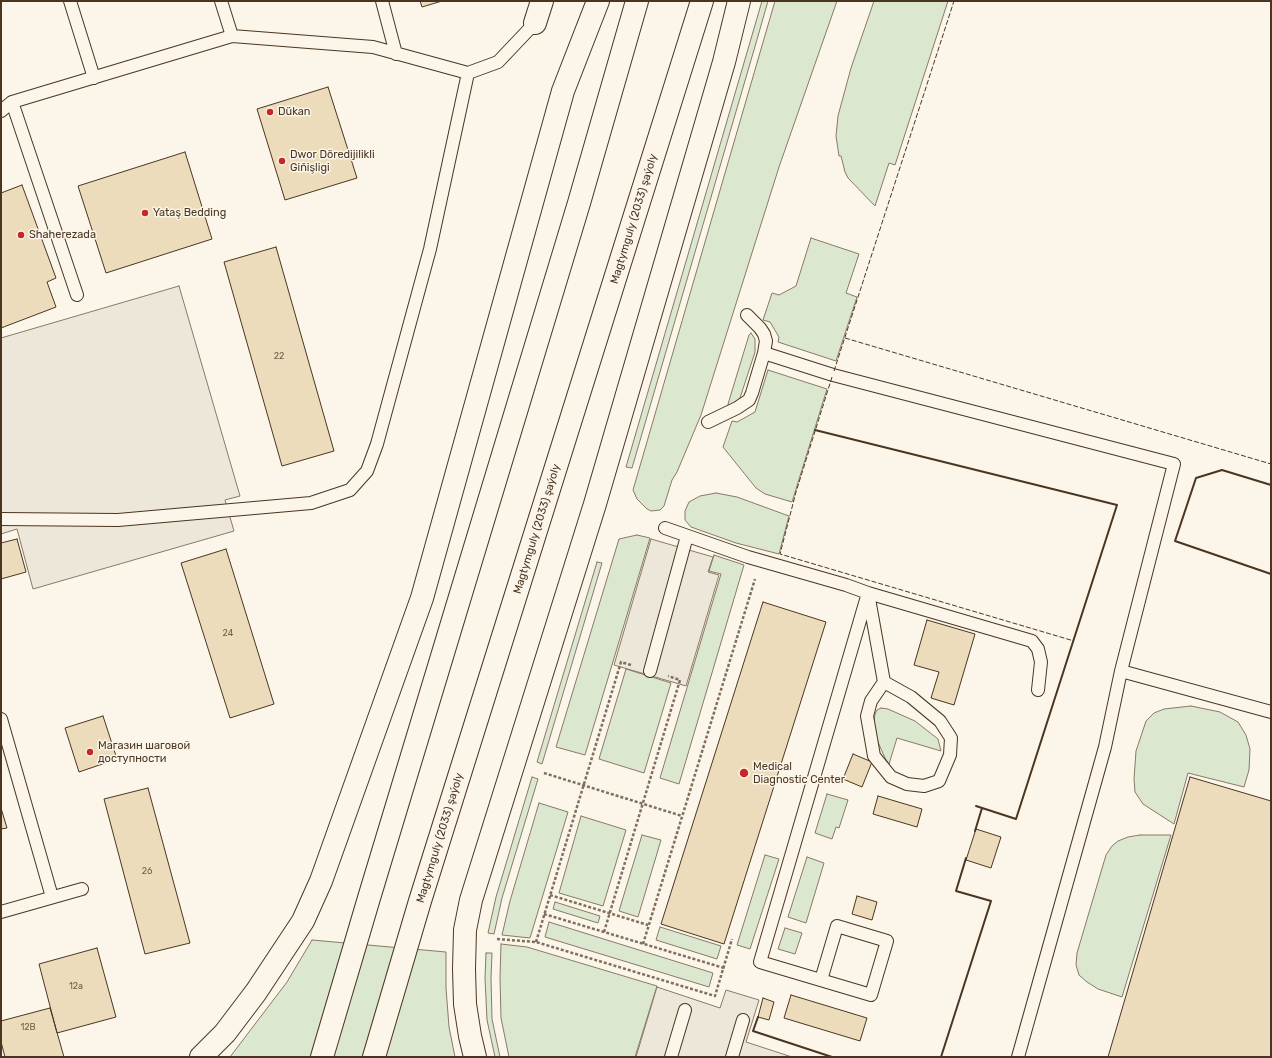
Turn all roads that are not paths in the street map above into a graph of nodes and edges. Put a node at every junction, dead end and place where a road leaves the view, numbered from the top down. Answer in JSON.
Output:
{"nodes":[{"id":1,"x":70,"y":1,"type":"edge"},
{"id":2,"x":221,"y":1,"type":"edge"},
{"id":3,"x":382,"y":1,"type":"edge"},
{"id":4,"x":542,"y":1,"type":"edge"},
{"id":5,"x":598,"y":1,"type":"edge"},
{"id":6,"x":637,"y":1,"type":"edge"},
{"id":7,"x":702,"y":1,"type":"edge"},
{"id":8,"x":739,"y":1,"type":"edge"},
{"id":9,"x":535,"y":23,"type":"joint"},
{"id":10,"x":232,"y":36,"type":"junction"},
{"id":11,"x":396,"y":54,"type":"junction"},
{"id":12,"x":468,"y":73,"type":"junction"},
{"id":13,"x":94,"y":78,"type":"junction"},
{"id":14,"x":12,"y":102,"type":"junction"},
{"id":15,"x":1,"y":111,"type":"edge"},
{"id":16,"x":77,"y":294,"type":"dead end"},
{"id":17,"x":747,"y":315,"type":"dead end"},
{"id":18,"x":764,"y":353,"type":"junction"},
{"id":19,"x":708,"y":422,"type":"dead end"},
{"id":20,"x":1,"y":520,"type":"edge"},
{"id":21,"x":665,"y":528,"type":"dead end"},
{"id":22,"x":688,"y":536,"type":"junction"},
{"id":23,"x":868,"y":593,"type":"junction"},
{"id":24,"x":650,"y":671,"type":"dead end"},
{"id":25,"x":1121,"y":671,"type":"junction"},
{"id":26,"x":884,"y":682,"type":"junction"},
{"id":27,"x":1038,"y":690,"type":"dead end"},
{"id":28,"x":1271,"y":712,"type":"edge"},
{"id":29,"x":1,"y":719,"type":"edge"},
{"id":30,"x":82,"y":889,"type":"dead end"},
{"id":31,"x":52,"y":898,"type":"junction"},
{"id":32,"x":1,"y":912,"type":"edge"},
{"id":33,"x":821,"y":980,"type":"junction"},
{"id":34,"x":685,"y":1010,"type":"dead end"},
{"id":35,"x":743,"y":1020,"type":"dead end"},
{"id":36,"x":201,"y":1057,"type":"edge"},
{"id":37,"x":322,"y":1057,"type":"edge"},
{"id":38,"x":374,"y":1057,"type":"edge"},
{"id":39,"x":475,"y":1057,"type":"edge"},
{"id":40,"x":671,"y":1057,"type":"edge"},
{"id":41,"x":732,"y":1057,"type":"edge"},
{"id":42,"x":1018,"y":1057,"type":"edge"}],
"edges":[{"from":1,"to":13,"type":"lane"},
{"from":2,"to":10,"type":"lane"},
{"from":3,"to":11,"type":"lane"},
{"from":4,"to":9,"type":"main road"},
{"from":5,"to":36,"type":"main road"},
{"from":6,"to":37,"type":"main road"},
{"from":7,"to":38,"type":"main road","name":"Magtymguly (2033) şaýoly"},
{"from":8,"to":39,"type":"main road"},
{"from":9,"to":12,"type":"lane"},
{"from":10,"to":11,"type":"lane"},
{"from":10,"to":13,"type":"lane"},
{"from":11,"to":12,"type":"lane"},
{"from":12,"to":20,"type":"lane"},
{"from":13,"to":14,"type":"lane"},
{"from":14,"to":15,"type":"lane"},
{"from":14,"to":16,"type":"lane"},
{"from":17,"to":18,"type":"lane"},
{"from":18,"to":19,"type":"lane"},
{"from":18,"to":25,"type":"lane"},
{"from":21,"to":22,"type":"lane"},
{"from":22,"to":23,"type":"lane"},
{"from":22,"to":24,"type":"lane"},
{"from":23,"to":26,"type":"lane"},
{"from":23,"to":27,"type":"lane"},
{"from":23,"to":33,"type":"lane"},
{"from":25,"to":28,"type":"lane"},
{"from":25,"to":42,"type":"lane"},
{"from":26,"to":26,"type":"lane"},
{"from":29,"to":31,"type":"lane"},
{"from":30,"to":31,"type":"lane"},
{"from":31,"to":32,"type":"lane"},
{"from":33,"to":33,"type":"lane"},
{"from":34,"to":40,"type":"lane"},
{"from":35,"to":41,"type":"lane"}]}
